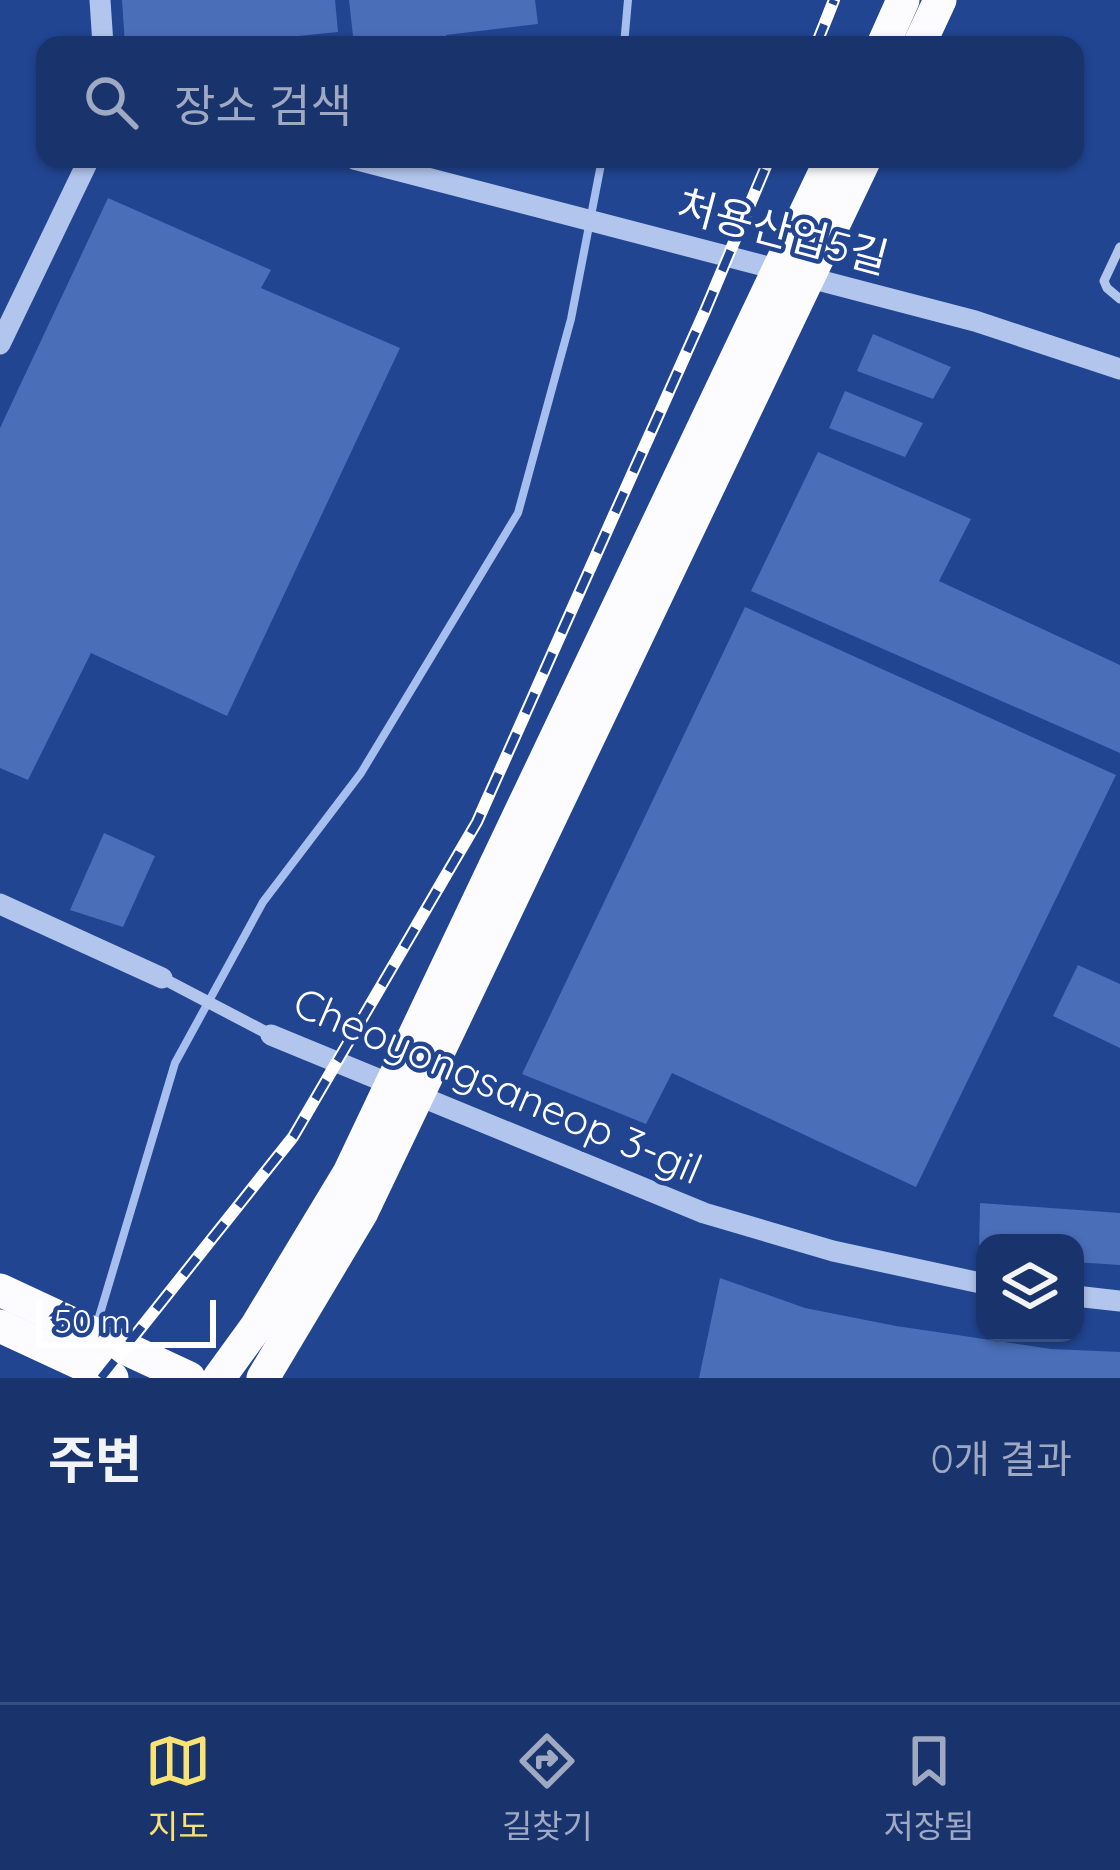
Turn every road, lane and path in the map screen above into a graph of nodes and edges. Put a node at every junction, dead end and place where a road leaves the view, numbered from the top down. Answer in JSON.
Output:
{"nodes":[{"id":1,"x":100,"y":0,"type":"edge"},
{"id":2,"x":903,"y":0,"type":"edge"},
{"id":3,"x":940,"y":0,"type":"edge"},
{"id":4,"x":102,"y":36,"type":"edge"},
{"id":5,"x":887,"y":36,"type":"edge"},
{"id":6,"x":923,"y":36,"type":"edge"},
{"id":7,"x":85,"y":168,"type":"edge"},
{"id":8,"x":389,"y":168,"type":"edge"},
{"id":9,"x":827,"y":168,"type":"edge"},
{"id":10,"x":861,"y":168,"type":"edge"},
{"id":11,"x":1120,"y":247,"type":"edge"},
{"id":12,"x":1120,"y":299,"type":"edge"},
{"id":13,"x":0,"y":344,"type":"edge"},
{"id":14,"x":1120,"y":369,"type":"edge"},
{"id":15,"x":0,"y":904,"type":"edge"},
{"id":16,"x":162,"y":978,"type":"joint"},
{"id":17,"x":272,"y":1035,"type":"joint"},
{"id":18,"x":976,"y":1282,"type":"edge"},
{"id":19,"x":0,"y":1290,"type":"edge"},
{"id":20,"x":1084,"y":1297,"type":"edge"},
{"id":21,"x":1120,"y":1300,"type":"edge"},
{"id":22,"x":37,"y":1325,"type":"junction"},
{"id":23,"x":0,"y":1326,"type":"edge"},
{"id":24,"x":174,"y":1371,"type":"edge"},
{"id":25,"x":112,"y":1378,"type":"edge"},
{"id":26,"x":219,"y":1378,"type":"edge"},
{"id":27,"x":263,"y":1378,"type":"edge"}],
"edges":[{"from":1,"to":4,"type":"street"},
{"from":2,"to":5,"type":"highway"},
{"from":3,"to":6,"type":"highway"},
{"from":7,"to":13,"type":"street"},
{"from":8,"to":14,"type":"street","name":"처용산업5길"},
{"from":9,"to":26,"type":"highway","bridge":true},
{"from":10,"to":27,"type":"highway","bridge":true},
{"from":11,"to":12,"type":"lane"},
{"from":15,"to":16,"type":"street","name":"Cheoyongsaneop 3-gil"},
{"from":16,"to":17,"type":"street","name":"Cheoyongsaneop 3-gil"},
{"from":17,"to":18,"type":"street","name":"Cheoyongsaneop 3-gil"},
{"from":19,"to":22,"type":"highway"},
{"from":20,"to":21,"type":"street"},
{"from":22,"to":23,"type":"highway"},
{"from":22,"to":24,"type":"highway"},
{"from":22,"to":25,"type":"highway"}]}
